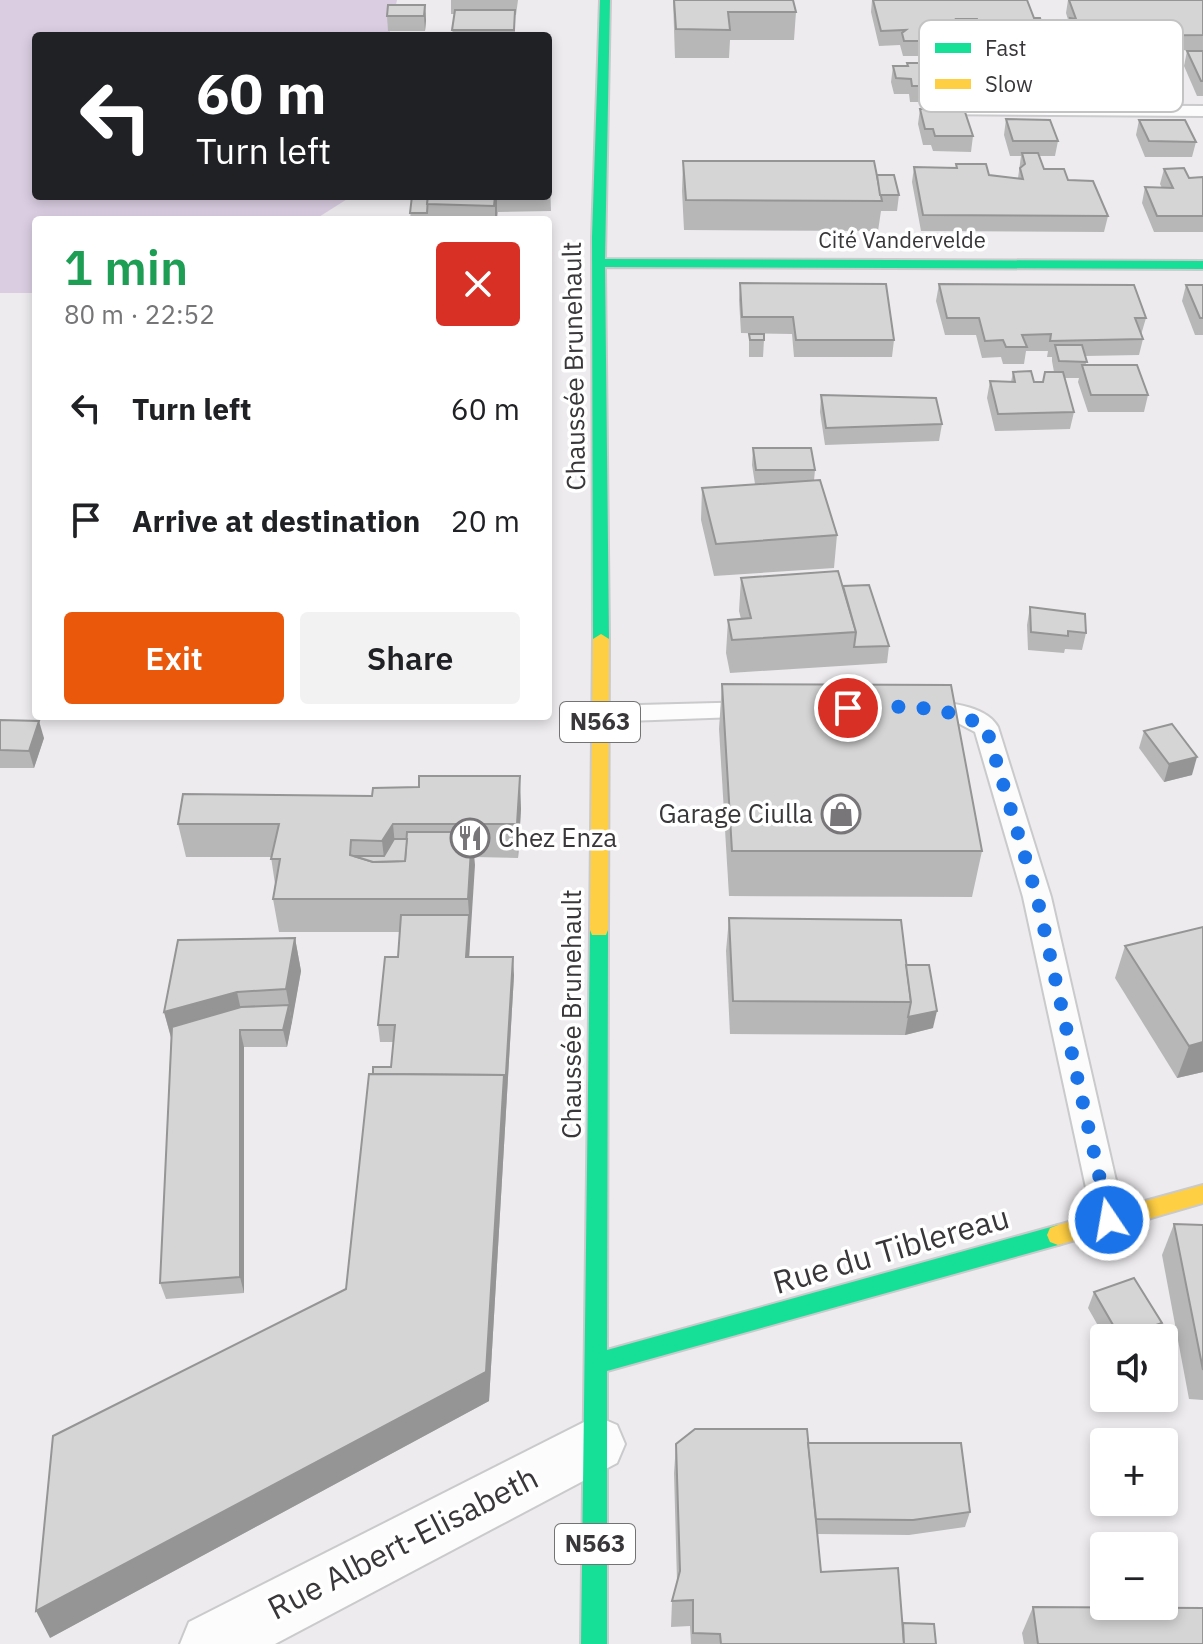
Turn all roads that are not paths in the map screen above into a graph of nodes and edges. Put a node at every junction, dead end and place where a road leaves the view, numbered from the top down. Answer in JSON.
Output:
{"nodes":[{"id":1,"x":605,"y":0,"type":"edge"},
{"id":2,"x":1183,"y":111,"type":"edge"},
{"id":3,"x":1203,"y":111,"type":"edge"},
{"id":4,"x":600,"y":263,"type":"junction"},
{"id":5,"x":1203,"y":265,"type":"edge"},
{"id":6,"x":895,"y":706,"type":"edge"},
{"id":7,"x":786,"y":709,"type":"edge"},
{"id":8,"x":600,"y":714,"type":"junction"},
{"id":9,"x":1203,"y":1194,"type":"edge"},
{"id":10,"x":1109,"y":1220,"type":"junction"},
{"id":11,"x":595,"y":1364,"type":"junction"},
{"id":12,"x":596,"y":1444,"type":"junction"},
{"id":13,"x":211,"y":1644,"type":"edge"},
{"id":14,"x":594,"y":1644,"type":"edge"}],
"edges":[{"from":1,"to":4,"type":"main road","name":"Chaussée Brunehault","number":"N563"},
{"from":2,"to":3,"type":"lane"},
{"from":4,"to":5,"type":"main road","name":"Cité Vandervelde"},
{"from":4,"to":8,"type":"main road","name":"Chaussée Brunehault","number":"N563"},
{"from":6,"to":10,"type":"lane"},
{"from":7,"to":8,"type":"lane"},
{"from":8,"to":11,"type":"main road","name":"Chaussée Brunehault","number":"N563"},
{"from":9,"to":10,"type":"main road","name":"Rue du Tiblereau"},
{"from":10,"to":11,"type":"main road","name":"Rue du Tiblereau"},
{"from":11,"to":12,"type":"main road","name":"Chaussée Brunehault","number":"N563"},
{"from":12,"to":13,"type":"street","name":"Rue Albert-Elisabeth"},
{"from":12,"to":14,"type":"main road","name":"Chaussée Brunehault","number":"N563"}]}
